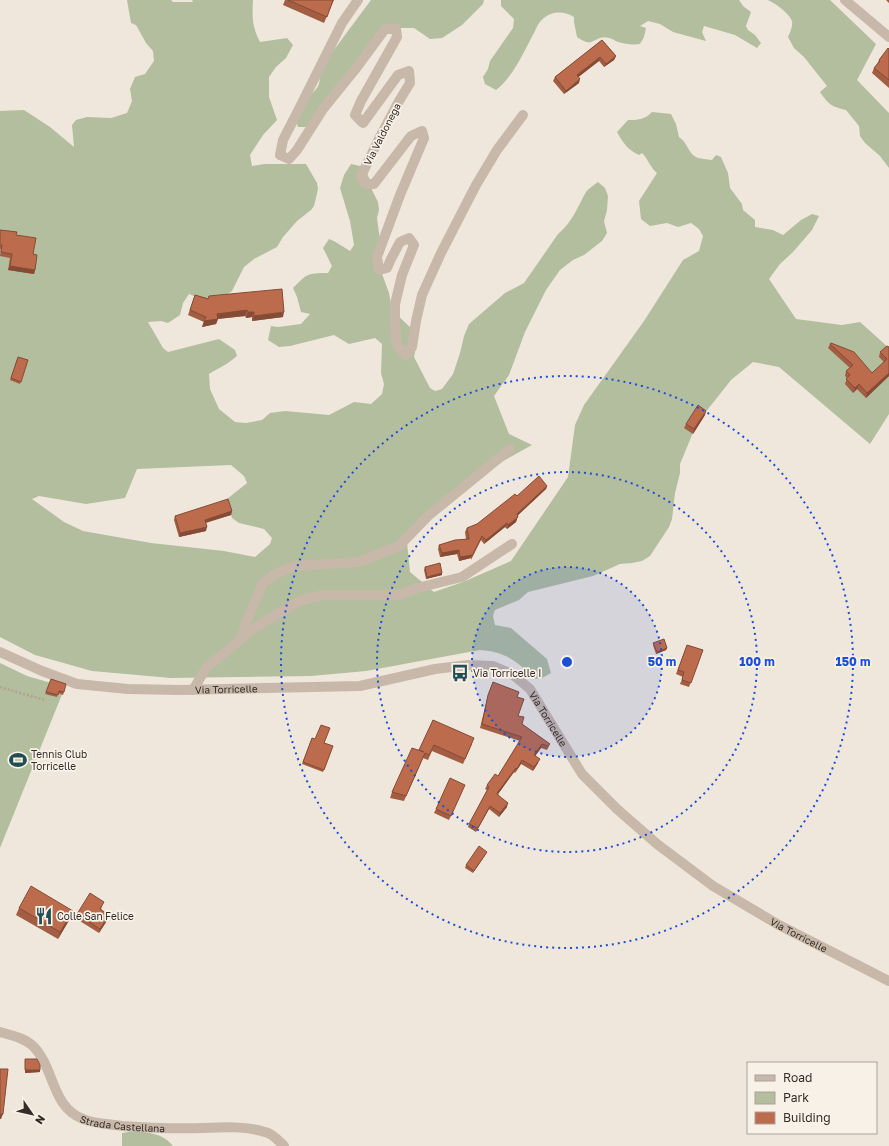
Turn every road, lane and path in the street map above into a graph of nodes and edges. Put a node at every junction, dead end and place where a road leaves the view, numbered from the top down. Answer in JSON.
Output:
{"nodes":[{"id":1,"x":358,"y":0,"type":"edge"},
{"id":2,"x":845,"y":0,"type":"edge"},
{"id":3,"x":889,"y":37,"type":"edge"},
{"id":4,"x":523,"y":116,"type":"dead end"},
{"id":5,"x":510,"y":449,"type":"dead end"},
{"id":6,"x":512,"y":544,"type":"dead end"},
{"id":7,"x":242,"y":638,"type":"junction"},
{"id":8,"x":0,"y":652,"type":"edge"},
{"id":9,"x":0,"y":687,"type":"edge"},
{"id":10,"x":193,"y":690,"type":"junction"},
{"id":11,"x":45,"y":700,"type":"dead end"},
{"id":12,"x":889,"y":981,"type":"edge"},
{"id":13,"x":0,"y":1032,"type":"edge"},
{"id":14,"x":284,"y":1146,"type":"edge"}],
"edges":[{"from":1,"to":4,"type":"street","name":"Via Valdonega"},
{"from":2,"to":3,"type":"street"},
{"from":5,"to":7,"type":"street"},
{"from":6,"to":7,"type":"street"},
{"from":7,"to":10,"type":"street"},
{"from":8,"to":10,"type":"street","name":"Via Torricelle"},
{"from":9,"to":11,"type":"path"},
{"from":10,"to":12,"type":"street","name":"Via Torricelle"},
{"from":13,"to":14,"type":"street","name":"Strada Castellana"}]}
